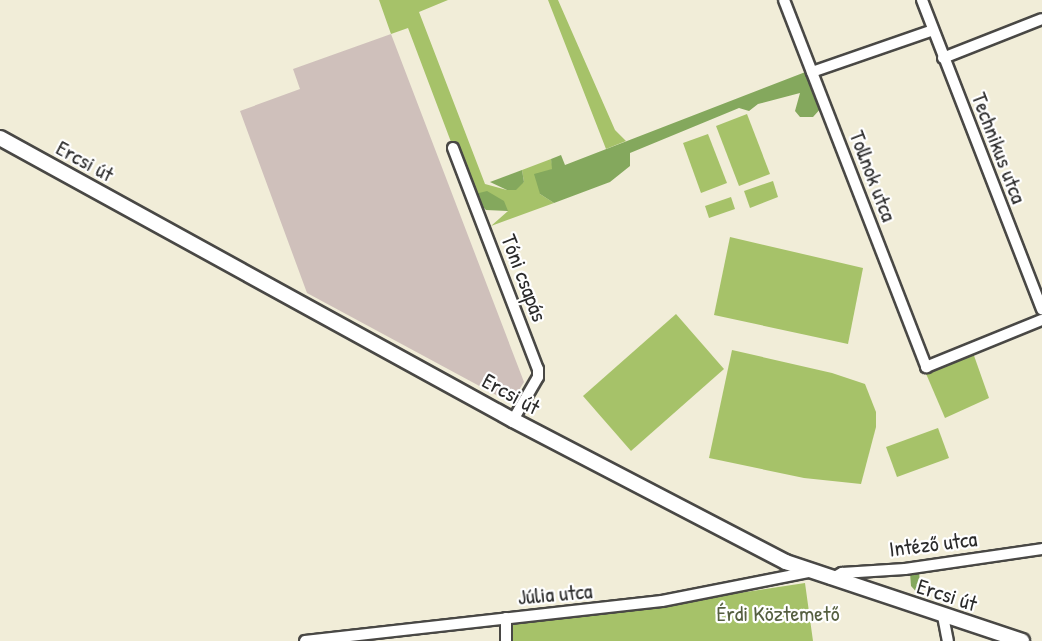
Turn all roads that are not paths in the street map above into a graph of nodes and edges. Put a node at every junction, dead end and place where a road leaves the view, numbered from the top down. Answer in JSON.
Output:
{"nodes":[{"id":1,"x":784,"y":0,"type":"edge"},
{"id":2,"x":922,"y":0,"type":"edge"},
{"id":3,"x":1042,"y":19,"type":"edge"},
{"id":4,"x":933,"y":30,"type":"junction"},
{"id":5,"x":943,"y":58,"type":"junction"},
{"id":6,"x":812,"y":72,"type":"junction"},
{"id":7,"x":0,"y":138,"type":"edge"},
{"id":8,"x":453,"y":148,"type":"dead end"},
{"id":9,"x":1042,"y":310,"type":"edge"},
{"id":10,"x":1042,"y":320,"type":"edge"},
{"id":11,"x":513,"y":420,"type":"junction"},
{"id":12,"x":1042,"y":549,"type":"edge"},
{"id":13,"x":808,"y":572,"type":"junction"},
{"id":14,"x":831,"y":579,"type":"junction"},
{"id":15,"x":943,"y":616,"type":"junction"},
{"id":16,"x":506,"y":618,"type":"junction"},
{"id":17,"x":305,"y":641,"type":"edge"},
{"id":18,"x":506,"y":641,"type":"edge"},
{"id":19,"x":948,"y":641,"type":"edge"},
{"id":20,"x":1022,"y":641,"type":"edge"}],
"edges":[{"from":1,"to":6,"type":"street","name":"Tollnok utca"},
{"from":2,"to":4,"type":"street","name":"Technikus utca"},
{"from":3,"to":5,"type":"street"},
{"from":4,"to":5,"type":"street","name":"Technikus utca"},
{"from":4,"to":6,"type":"street"},
{"from":5,"to":9,"type":"street","name":"Technikus utca"},
{"from":6,"to":10,"type":"street","name":"Tollnok utca"},
{"from":7,"to":11,"type":"main road","name":"Ercsi út"},
{"from":8,"to":11,"type":"street","name":"Tóni csapás"},
{"from":11,"to":13,"type":"main road","name":"Ercsi út"},
{"from":12,"to":14,"type":"street","name":"Intéző utca"},
{"from":13,"to":14,"type":"main road","name":"Ercsi út"},
{"from":13,"to":16,"type":"street","name":"Júlia utca"},
{"from":14,"to":15,"type":"main road","name":"Ercsi út"},
{"from":15,"to":19,"type":"street"},
{"from":15,"to":20,"type":"main road","name":"Ercsi út"},
{"from":16,"to":17,"type":"street","name":"Júlia utca"},
{"from":16,"to":18,"type":"street"}]}
